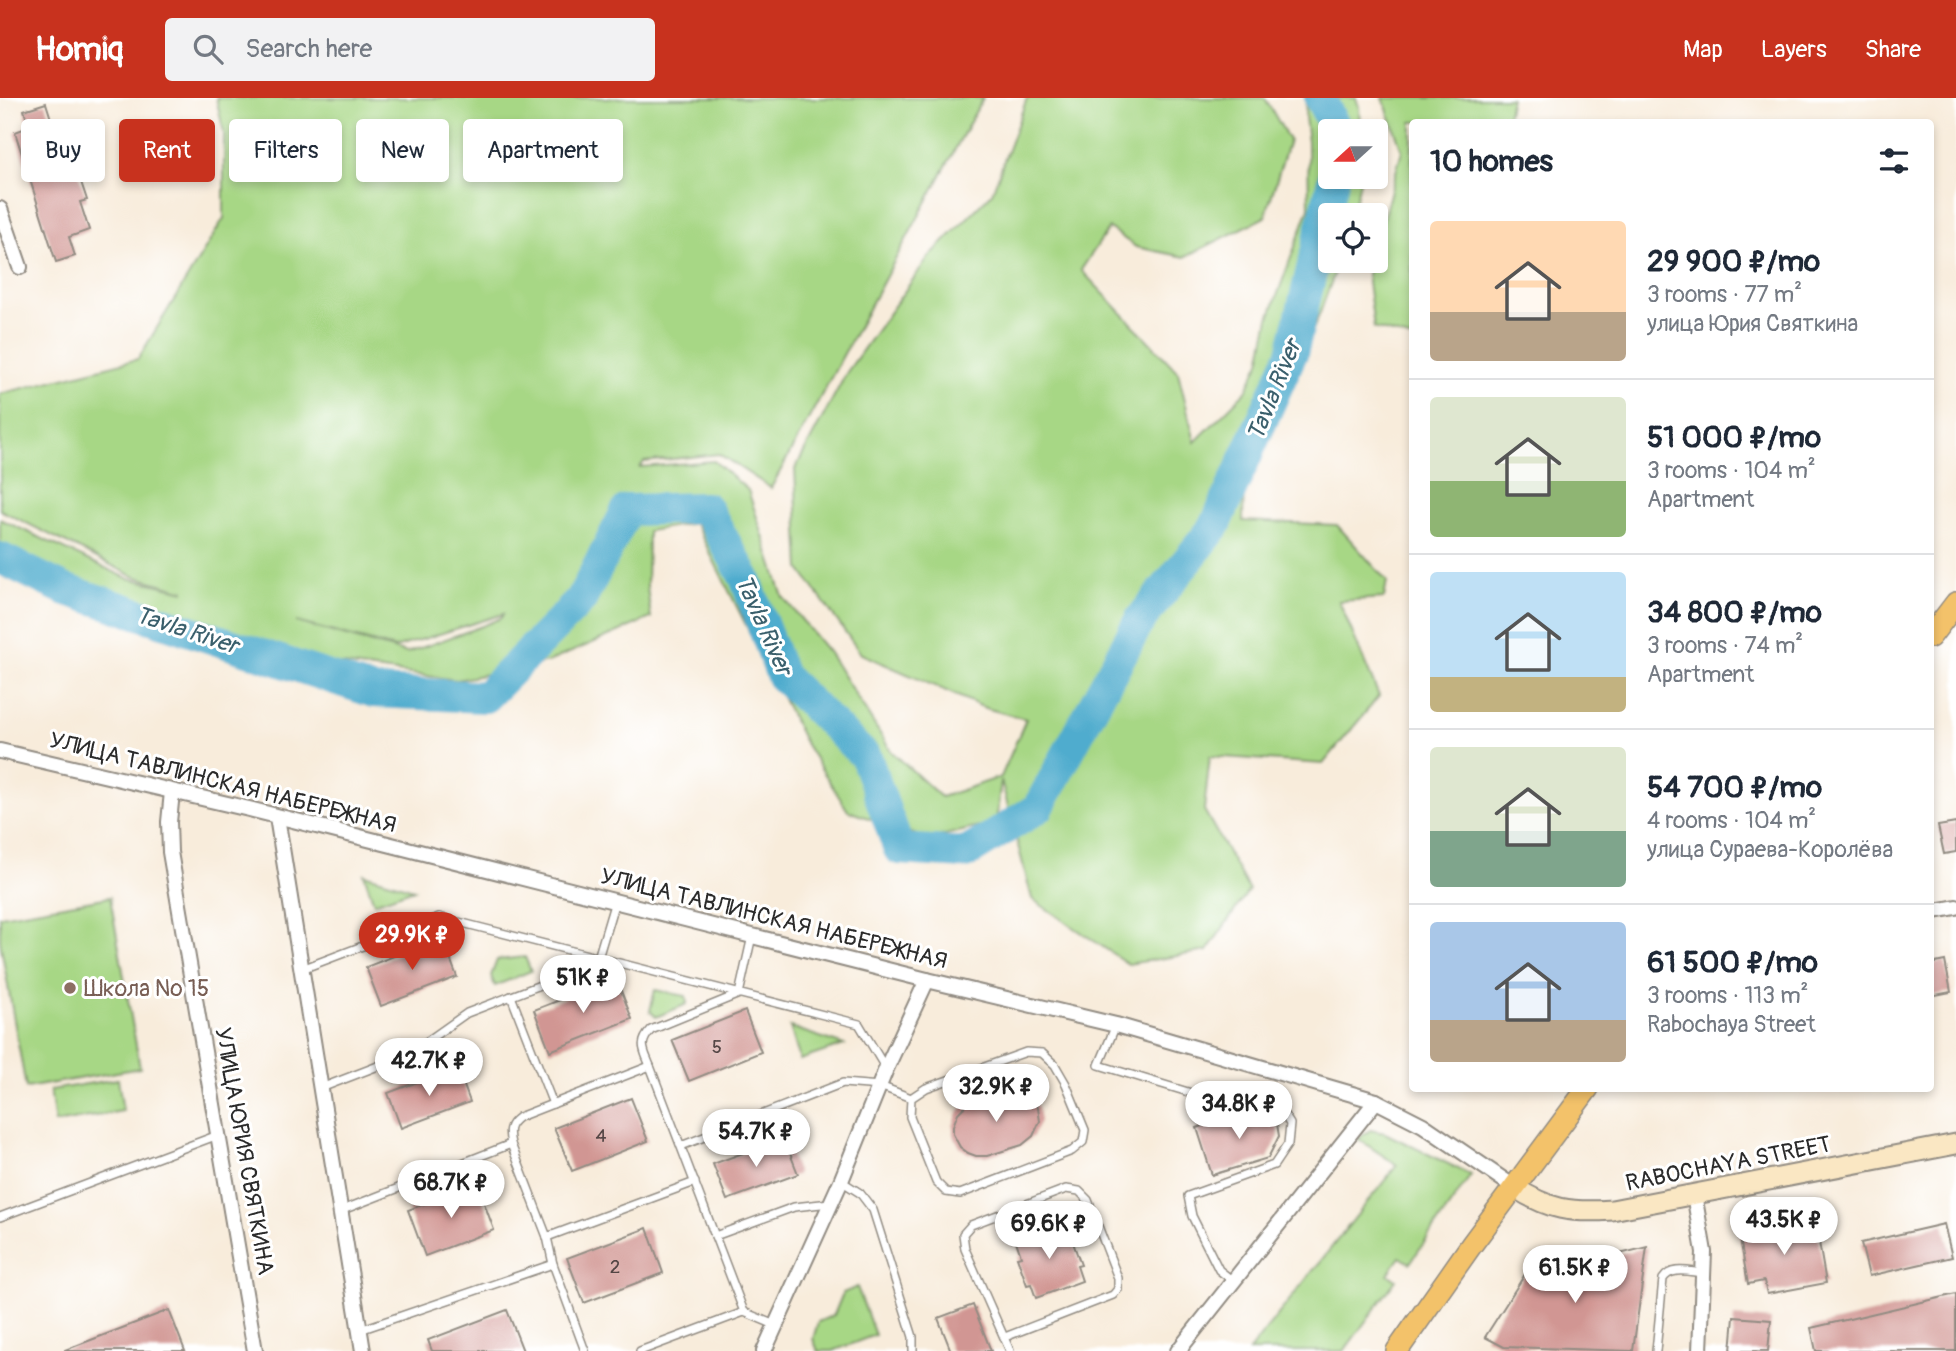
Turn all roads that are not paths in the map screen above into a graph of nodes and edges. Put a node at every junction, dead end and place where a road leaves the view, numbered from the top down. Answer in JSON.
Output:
{"nodes":[{"id":1,"x":0,"y":209,"type":"edge"},
{"id":2,"x":20,"y":267,"type":"dead end"},
{"id":3,"x":1956,"y":603,"type":"edge"},
{"id":4,"x":1934,"y":632,"type":"edge"},
{"id":5,"x":0,"y":751,"type":"edge"},
{"id":6,"x":172,"y":792,"type":"junction"},
{"id":7,"x":277,"y":817,"type":"junction"},
{"id":8,"x":615,"y":901,"type":"junction"},
{"id":9,"x":1956,"y":907,"type":"edge"},
{"id":10,"x":1934,"y":911,"type":"edge"},
{"id":11,"x":752,"y":936,"type":"junction"},
{"id":12,"x":598,"y":958,"type":"junction"},
{"id":13,"x":301,"y":969,"type":"junction"},
{"id":14,"x":928,"y":980,"type":"junction"},
{"id":15,"x":739,"y":994,"type":"junction"},
{"id":16,"x":512,"y":996,"type":"junction"},
{"id":17,"x":1116,"y":1024,"type":"junction"},
{"id":18,"x":650,"y":1066,"type":"junction"},
{"id":19,"x":886,"y":1069,"type":"junction"},
{"id":20,"x":880,"y":1086,"type":"junction"},
{"id":21,"x":320,"y":1088,"type":"junction"},
{"id":22,"x":1585,"y":1092,"type":"edge"},
{"id":23,"x":911,"y":1098,"type":"junction"},
{"id":24,"x":1376,"y":1101,"type":"junction"},
{"id":25,"x":553,"y":1104,"type":"junction"},
{"id":26,"x":219,"y":1135,"type":"junction"},
{"id":27,"x":511,"y":1144,"type":"junction"},
{"id":28,"x":1956,"y":1144,"type":"edge"},
{"id":29,"x":681,"y":1146,"type":"junction"},
{"id":30,"x":841,"y":1181,"type":"junction"},
{"id":31,"x":695,"y":1182,"type":"junction"},
{"id":32,"x":1514,"y":1187,"type":"junction"},
{"id":33,"x":1694,"y":1194,"type":"junction"},
{"id":34,"x":831,"y":1203,"type":"junction"},
{"id":35,"x":340,"y":1211,"type":"junction"},
{"id":36,"x":0,"y":1217,"type":"edge"},
{"id":37,"x":715,"y":1236,"type":"junction"},
{"id":38,"x":547,"y":1237,"type":"junction"},
{"id":39,"x":553,"y":1264,"type":"junction"},
{"id":40,"x":1704,"y":1273,"type":"junction"},
{"id":41,"x":1233,"y":1281,"type":"junction"},
{"id":42,"x":744,"y":1312,"type":"junction"},
{"id":43,"x":775,"y":1325,"type":"junction"},
{"id":44,"x":360,"y":1331,"type":"junction"},
{"id":45,"x":1005,"y":1337,"type":"junction"},
{"id":46,"x":255,"y":1351,"type":"edge"},
{"id":47,"x":363,"y":1351,"type":"edge"},
{"id":48,"x":585,"y":1351,"type":"edge"},
{"id":49,"x":640,"y":1351,"type":"edge"},
{"id":50,"x":764,"y":1351,"type":"edge"},
{"id":51,"x":913,"y":1351,"type":"edge"},
{"id":52,"x":1010,"y":1351,"type":"edge"},
{"id":53,"x":1178,"y":1351,"type":"edge"},
{"id":54,"x":1397,"y":1351,"type":"edge"},
{"id":55,"x":1656,"y":1351,"type":"edge"},
{"id":56,"x":1700,"y":1351,"type":"edge"}],
"edges":[{"from":1,"to":2,"type":"street"},
{"from":3,"to":4,"type":"main road"},
{"from":5,"to":6,"type":"street","name":"УЛИЦА ТАВЛИНСКАЯ НАБЕРЕЖНАЯ"},
{"from":6,"to":7,"type":"street","name":"УЛИЦА ТАВЛИНСКАЯ НАБЕРЕЖНАЯ"},
{"from":6,"to":26,"type":"street","name":"УЛИЦА ЮРИЯ СВЯТКИНА"},
{"from":7,"to":8,"type":"street","name":"УЛИЦА ТАВЛИНСКАЯ НАБЕРЕЖНАЯ"},
{"from":7,"to":13,"type":"street"},
{"from":8,"to":11,"type":"street","name":"УЛИЦА ТАВЛИНСКАЯ НАБЕРЕЖНАЯ"},
{"from":8,"to":12,"type":"lane"},
{"from":9,"to":10,"type":"street"},
{"from":11,"to":14,"type":"street","name":"УЛИЦА ТАВЛИНСКАЯ НАБЕРЕЖНАЯ"},
{"from":11,"to":15,"type":"lane"},
{"from":12,"to":13,"type":"lane"},
{"from":12,"to":15,"type":"lane"},
{"from":12,"to":16,"type":"lane"},
{"from":13,"to":21,"type":"street"},
{"from":14,"to":17,"type":"street","name":"УЛИЦА ТАВЛИНСКАЯ НАБЕРЕЖНАЯ"},
{"from":14,"to":19,"type":"street"},
{"from":15,"to":18,"type":"lane"},
{"from":15,"to":19,"type":"lane"},
{"from":16,"to":21,"type":"lane"},
{"from":16,"to":25,"type":"lane"},
{"from":17,"to":24,"type":"street","name":"УЛИЦА ТАВЛИНСКАЯ НАБЕРЕЖНАЯ"},
{"from":17,"to":41,"type":"lane"},
{"from":18,"to":25,"type":"lane"},
{"from":18,"to":29,"type":"lane"},
{"from":19,"to":20,"type":"street"},
{"from":20,"to":23,"type":"lane"},
{"from":20,"to":29,"type":"lane"},
{"from":20,"to":30,"type":"street"},
{"from":21,"to":35,"type":"street"},
{"from":22,"to":32,"type":"main road"},
{"from":23,"to":23,"type":"lane"},
{"from":24,"to":32,"type":"street","name":"УЛИЦА ТАВЛИНСКАЯ НАБЕРЕЖНАЯ"},
{"from":24,"to":41,"type":"street"},
{"from":25,"to":27,"type":"lane"},
{"from":26,"to":36,"type":"lane"},
{"from":26,"to":46,"type":"street","name":"УЛИЦА ЮРИЯ СВЯТКИНА"},
{"from":27,"to":35,"type":"lane"},
{"from":27,"to":38,"type":"lane"},
{"from":28,"to":33,"type":"street","name":"RABOCHAYA STREET"},
{"from":29,"to":31,"type":"lane"},
{"from":30,"to":34,"type":"street"},
{"from":30,"to":51,"type":"lane"},
{"from":31,"to":37,"type":"lane"},
{"from":31,"to":38,"type":"lane"},
{"from":32,"to":33,"type":"street","name":"RABOCHAYA STREET"},
{"from":32,"to":54,"type":"main road"},
{"from":33,"to":40,"type":"street"},
{"from":34,"to":37,"type":"lane"},
{"from":34,"to":43,"type":"street"},
{"from":35,"to":44,"type":"street"},
{"from":37,"to":42,"type":"lane"},
{"from":38,"to":39,"type":"lane"},
{"from":39,"to":44,"type":"lane"},
{"from":39,"to":48,"type":"lane"},
{"from":40,"to":55,"type":"lane"},
{"from":40,"to":56,"type":"street"},
{"from":41,"to":53,"type":"street"},
{"from":42,"to":43,"type":"lane"},
{"from":42,"to":49,"type":"lane"},
{"from":43,"to":50,"type":"street"},
{"from":44,"to":47,"type":"street"},
{"from":45,"to":45,"type":"lane"},
{"from":45,"to":52,"type":"lane"}]}
